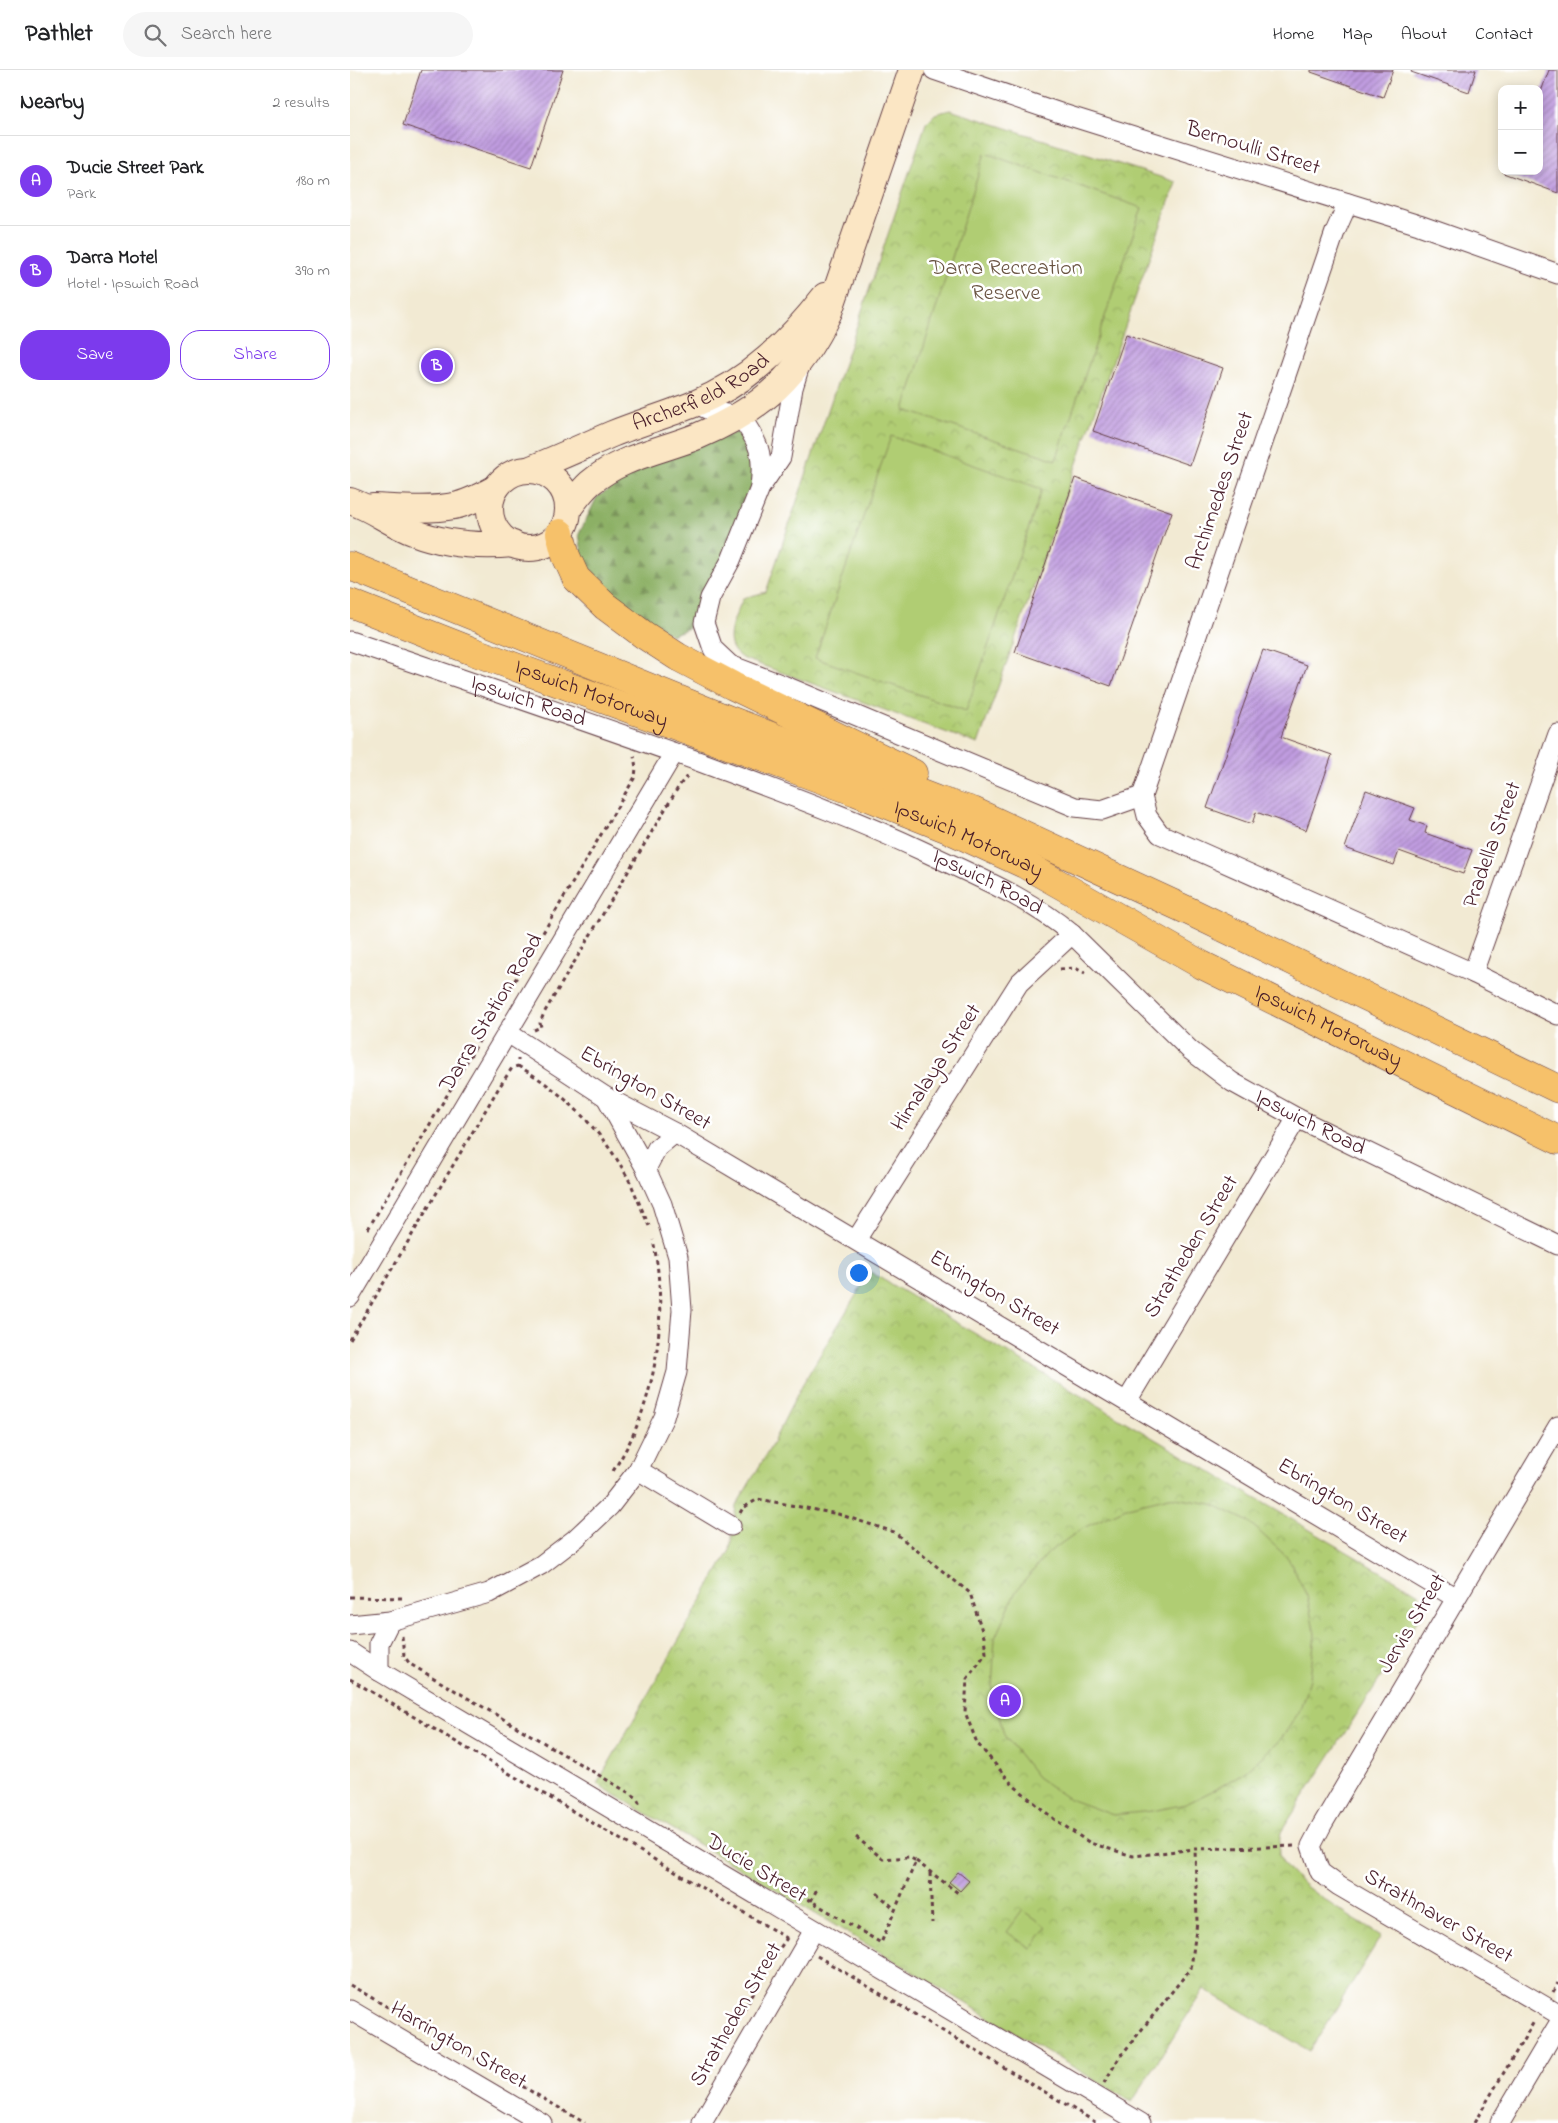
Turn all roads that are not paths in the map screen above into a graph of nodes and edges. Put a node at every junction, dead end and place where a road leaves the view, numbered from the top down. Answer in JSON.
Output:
{"nodes":[{"id":1,"x":912,"y":70,"type":"edge"},
{"id":2,"x":934,"y":70,"type":"edge"},
{"id":3,"x":1348,"y":203,"type":"junction"},
{"id":4,"x":842,"y":273,"type":"junction"},
{"id":5,"x":1558,"y":274,"type":"edge"},
{"id":6,"x":801,"y":362,"type":"junction"},
{"id":7,"x":696,"y":404,"type":"junction"},
{"id":8,"x":740,"y":416,"type":"junction"},
{"id":9,"x":528,"y":470,"type":"junction"},
{"id":10,"x":496,"y":488,"type":"junction"},
{"id":11,"x":760,"y":488,"type":"junction"},
{"id":12,"x":358,"y":503,"type":"edge"},
{"id":13,"x":564,"y":521,"type":"junction"},
{"id":14,"x":513,"y":544,"type":"junction"},
{"id":15,"x":350,"y":566,"type":"edge"},
{"id":16,"x":350,"y":603,"type":"edge"},
{"id":17,"x":350,"y":641,"type":"edge"},
{"id":18,"x":1558,"y":734,"type":"edge"},
{"id":19,"x":674,"y":753,"type":"junction"},
{"id":20,"x":1142,"y":796,"type":"junction"},
{"id":21,"x":973,"y":811,"type":"junction"},
{"id":22,"x":1072,"y":934,"type":"junction"},
{"id":23,"x":1473,"y":973,"type":"junction"},
{"id":24,"x":1558,"y":1015,"type":"edge"},
{"id":25,"x":508,"y":1033,"type":"junction"},
{"id":26,"x":1558,"y":1090,"type":"edge"},
{"id":27,"x":606,"y":1097,"type":"junction"},
{"id":28,"x":1298,"y":1118,"type":"junction"},
{"id":29,"x":1511,"y":1118,"type":"junction"},
{"id":30,"x":675,"y":1133,"type":"junction"},
{"id":31,"x":1558,"y":1140,"type":"edge"},
{"id":32,"x":1558,"y":1157,"type":"edge"},
{"id":33,"x":646,"y":1170,"type":"junction"},
{"id":34,"x":856,"y":1240,"type":"junction"},
{"id":35,"x":1558,"y":1245,"type":"edge"},
{"id":36,"x":350,"y":1297,"type":"edge"},
{"id":37,"x":1128,"y":1401,"type":"junction"},
{"id":38,"x":1558,"y":1426,"type":"edge"},
{"id":39,"x":638,"y":1470,"type":"junction"},
{"id":40,"x":731,"y":1526,"type":"road end"},
{"id":41,"x":1456,"y":1598,"type":"junction"},
{"id":42,"x":393,"y":1620,"type":"junction"},
{"id":43,"x":350,"y":1625,"type":"edge"},
{"id":44,"x":350,"y":1652,"type":"edge"},
{"id":45,"x":379,"y":1671,"type":"junction"},
{"id":46,"x":1311,"y":1846,"type":"joint"},
{"id":47,"x":814,"y":1930,"type":"junction"},
{"id":48,"x":350,"y":2010,"type":"edge"},
{"id":49,"x":1551,"y":2010,"type":"edge"},
{"id":50,"x":1558,"y":2025,"type":"edge"},
{"id":51,"x":542,"y":2123,"type":"edge"},
{"id":52,"x":702,"y":2123,"type":"edge"},
{"id":53,"x":1141,"y":2123,"type":"edge"},
{"id":54,"x":1500,"y":2123,"type":"edge"}],
"edges":[{"from":1,"to":4,"type":"main road","name":"Archerfield Road"},
{"from":2,"to":3,"type":"street","name":"Bernoulli Street"},
{"from":3,"to":5,"type":"street","name":"Bernoulli Street"},
{"from":3,"to":20,"type":"street","name":"Archimedes Street"},
{"from":4,"to":6,"type":"main road","name":"Archerfield Road"},
{"from":4,"to":7,"type":"main road","name":"Archerfield Road"},
{"from":6,"to":8,"type":"main road","name":"Archerfield Road"},
{"from":6,"to":11,"type":"street"},
{"from":7,"to":8,"type":"street"},
{"from":7,"to":9,"type":"main road","name":"Archerfield Road"},
{"from":8,"to":11,"type":"street"},
{"from":8,"to":13,"type":"main road","name":"Archerfield Road"},
{"from":9,"to":10,"type":"main road"},
{"from":9,"to":13,"type":"main road"},
{"from":10,"to":12,"type":"main road"},
{"from":10,"to":14,"type":"main road"},
{"from":11,"to":20,"type":"street"},
{"from":12,"to":14,"type":"main road"},
{"from":13,"to":14,"type":"main road"},
{"from":13,"to":21,"type":"highway"},
{"from":15,"to":21,"type":"highway","name":"Ipswich Motorway"},
{"from":16,"to":29,"type":"highway","name":"Ipswich Motorway"},
{"from":17,"to":19,"type":"street","name":"Ipswich Road"},
{"from":18,"to":23,"type":"street","name":"Pradella Street"},
{"from":19,"to":22,"type":"street","name":"Ipswich Road"},
{"from":19,"to":25,"type":"street","name":"Darra Station Road"},
{"from":20,"to":23,"type":"street"},
{"from":21,"to":26,"type":"highway","name":"Ipswich Motorway"},
{"from":22,"to":28,"type":"street","name":"Ipswich Road"},
{"from":22,"to":34,"type":"street","name":"Himalaya Street"},
{"from":23,"to":24,"type":"street"},
{"from":25,"to":27,"type":"street","name":"Ebrington Street"},
{"from":25,"to":36,"type":"street","name":"Darra Station Road"},
{"from":27,"to":30,"type":"street","name":"Ebrington Street"},
{"from":27,"to":33,"type":"street"},
{"from":28,"to":35,"type":"street","name":"Ipswich Road"},
{"from":28,"to":37,"type":"street","name":"Stratheden Street"},
{"from":29,"to":31,"type":"highway","name":"Ipswich Motorway"},
{"from":29,"to":32,"type":"highway"},
{"from":30,"to":33,"type":"street"},
{"from":30,"to":34,"type":"street","name":"Ebrington Street"},
{"from":33,"to":39,"type":"street"},
{"from":34,"to":37,"type":"street","name":"Ebrington Street"},
{"from":37,"to":41,"type":"street","name":"Ebrington Street"},
{"from":38,"to":41,"type":"street","name":"Jervis Street"},
{"from":39,"to":40,"type":"street"},
{"from":39,"to":42,"type":"street"},
{"from":41,"to":46,"type":"street","name":"Jervis Street"},
{"from":42,"to":43,"type":"street"},
{"from":42,"to":45,"type":"street"},
{"from":44,"to":45,"type":"street","name":"Ducie Street"},
{"from":45,"to":47,"type":"street","name":"Ducie Street"},
{"from":46,"to":49,"type":"street","name":"Strathnaver Street"},
{"from":47,"to":52,"type":"street","name":"Stratheden Street"},
{"from":47,"to":53,"type":"street","name":"Ducie Street"},
{"from":48,"to":51,"type":"street","name":"Harrington Street"},
{"from":50,"to":54,"type":"street"}]}
